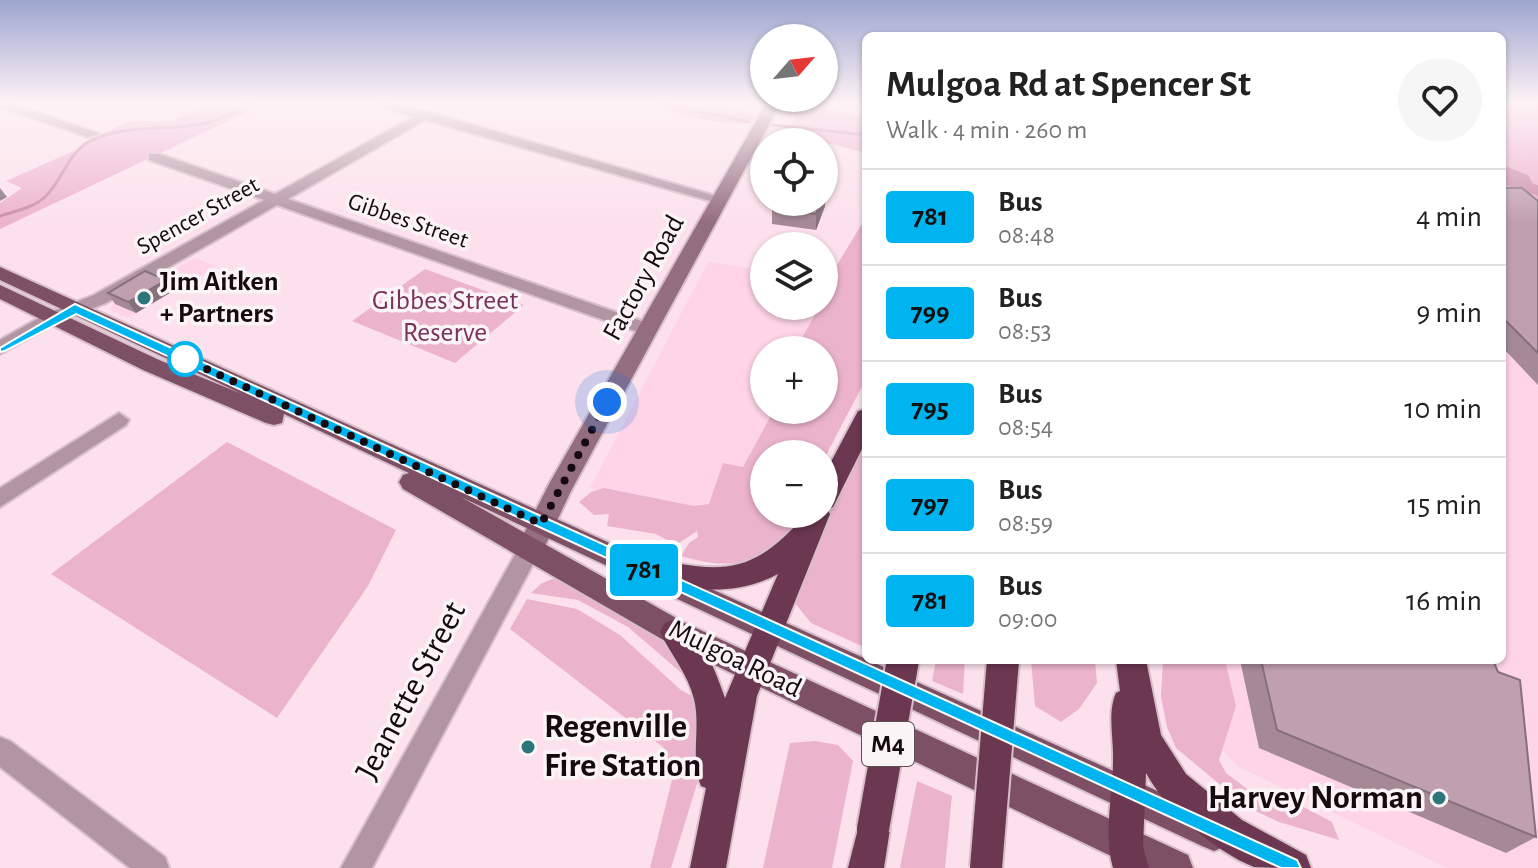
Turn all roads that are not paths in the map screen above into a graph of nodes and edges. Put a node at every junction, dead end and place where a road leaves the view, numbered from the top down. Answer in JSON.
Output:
{"nodes":[{"id":1,"x":376,"y":143,"type":"edge"},
{"id":2,"x":521,"y":143,"type":"edge"},
{"id":3,"x":751,"y":143,"type":"edge"},
{"id":4,"x":154,"y":157,"type":"dead end"},
{"id":5,"x":719,"y":199,"type":"junction"},
{"id":6,"x":275,"y":200,"type":"junction"},
{"id":7,"x":0,"y":273,"type":"edge"},
{"id":8,"x":0,"y":291,"type":"edge"},
{"id":9,"x":75,"y":308,"type":"junction"},
{"id":10,"x":52,"y":318,"type":"junction"},
{"id":11,"x":647,"y":329,"type":"junction"},
{"id":12,"x":0,"y":348,"type":"edge"},
{"id":13,"x":119,"y":420,"type":"dead end"},
{"id":14,"x":862,"y":425,"type":"edge"},
{"id":15,"x":838,"y":472,"type":"edge"},
{"id":16,"x":0,"y":499,"type":"edge"},
{"id":17,"x":807,"y":528,"type":"edge"},
{"id":18,"x":811,"y":528,"type":"edge"},
{"id":19,"x":536,"y":536,"type":"junction"},
{"id":20,"x":643,"y":569,"type":"junction"},
{"id":21,"x":769,"y":630,"type":"junction"},
{"id":22,"x":675,"y":632,"type":"junction"},
{"id":23,"x":902,"y":664,"type":"edge"},
{"id":24,"x":1003,"y":664,"type":"edge"},
{"id":25,"x":1125,"y":664,"type":"edge"},
{"id":26,"x":1132,"y":664,"type":"edge"},
{"id":27,"x":753,"y":669,"type":"junction"},
{"id":28,"x":0,"y":750,"type":"edge"},
{"id":29,"x":1129,"y":794,"type":"junction"},
{"id":30,"x":1128,"y":858,"type":"edge"},
{"id":31,"x":709,"y":864,"type":"edge"},
{"id":32,"x":154,"y":868,"type":"edge"},
{"id":33,"x":356,"y":868,"type":"edge"},
{"id":34,"x":866,"y":868,"type":"edge"},
{"id":35,"x":986,"y":868,"type":"edge"},
{"id":36,"x":1175,"y":868,"type":"edge"},
{"id":37,"x":1291,"y":868,"type":"edge"}],
"edges":[{"from":1,"to":6,"type":"street","name":"Spencer Street"},
{"from":2,"to":5,"type":"street"},
{"from":3,"to":5,"type":"street","name":"Factory Road"},
{"from":4,"to":6,"type":"street","name":"Gibbes Street"},
{"from":5,"to":11,"type":"street","name":"Factory Road"},
{"from":6,"to":9,"type":"street","name":"Spencer Street"},
{"from":6,"to":11,"type":"street","name":"Gibbes Street"},
{"from":7,"to":9,"type":"main road","name":"Mulgoa Road"},
{"from":8,"to":10,"type":"main road","name":"Mulgoa Road"},
{"from":9,"to":10,"type":"street","name":"Spencer Street"},
{"from":9,"to":19,"type":"main road","name":"Mulgoa Road"},
{"from":10,"to":12,"type":"street","name":"Spencer Street"},
{"from":10,"to":19,"type":"main road","name":"Mulgoa Road"},
{"from":11,"to":19,"type":"street","name":"Factory Road"},
{"from":13,"to":16,"type":"street"},
{"from":14,"to":15,"type":"highway"},
{"from":17,"to":20,"type":"highway"},
{"from":18,"to":21,"type":"highway"},
{"from":19,"to":20,"type":"main road","name":"Mulgoa Road"},
{"from":19,"to":22,"type":"main road","name":"Mulgoa Road"},
{"from":19,"to":33,"type":"street","name":"Jeanette Street"},
{"from":20,"to":21,"type":"main road","name":"Mulgoa Road"},
{"from":21,"to":27,"type":"highway"},
{"from":21,"to":29,"type":"main road","name":"Mulgoa Road"},
{"from":22,"to":27,"type":"main road","name":"Mulgoa Road"},
{"from":22,"to":31,"type":"highway"},
{"from":23,"to":34,"type":"highway","number":"M4","bridge":true},
{"from":24,"to":35,"type":"highway","bridge":true},
{"from":25,"to":29,"type":"highway"},
{"from":26,"to":37,"type":"highway"},
{"from":27,"to":30,"type":"main road","name":"Mulgoa Road"},
{"from":27,"to":31,"type":"highway"},
{"from":28,"to":32,"type":"street"},
{"from":29,"to":30,"type":"highway"},
{"from":29,"to":37,"type":"main road","name":"Mulgoa Road"},
{"from":30,"to":36,"type":"main road","name":"Mulgoa Road"}]}
